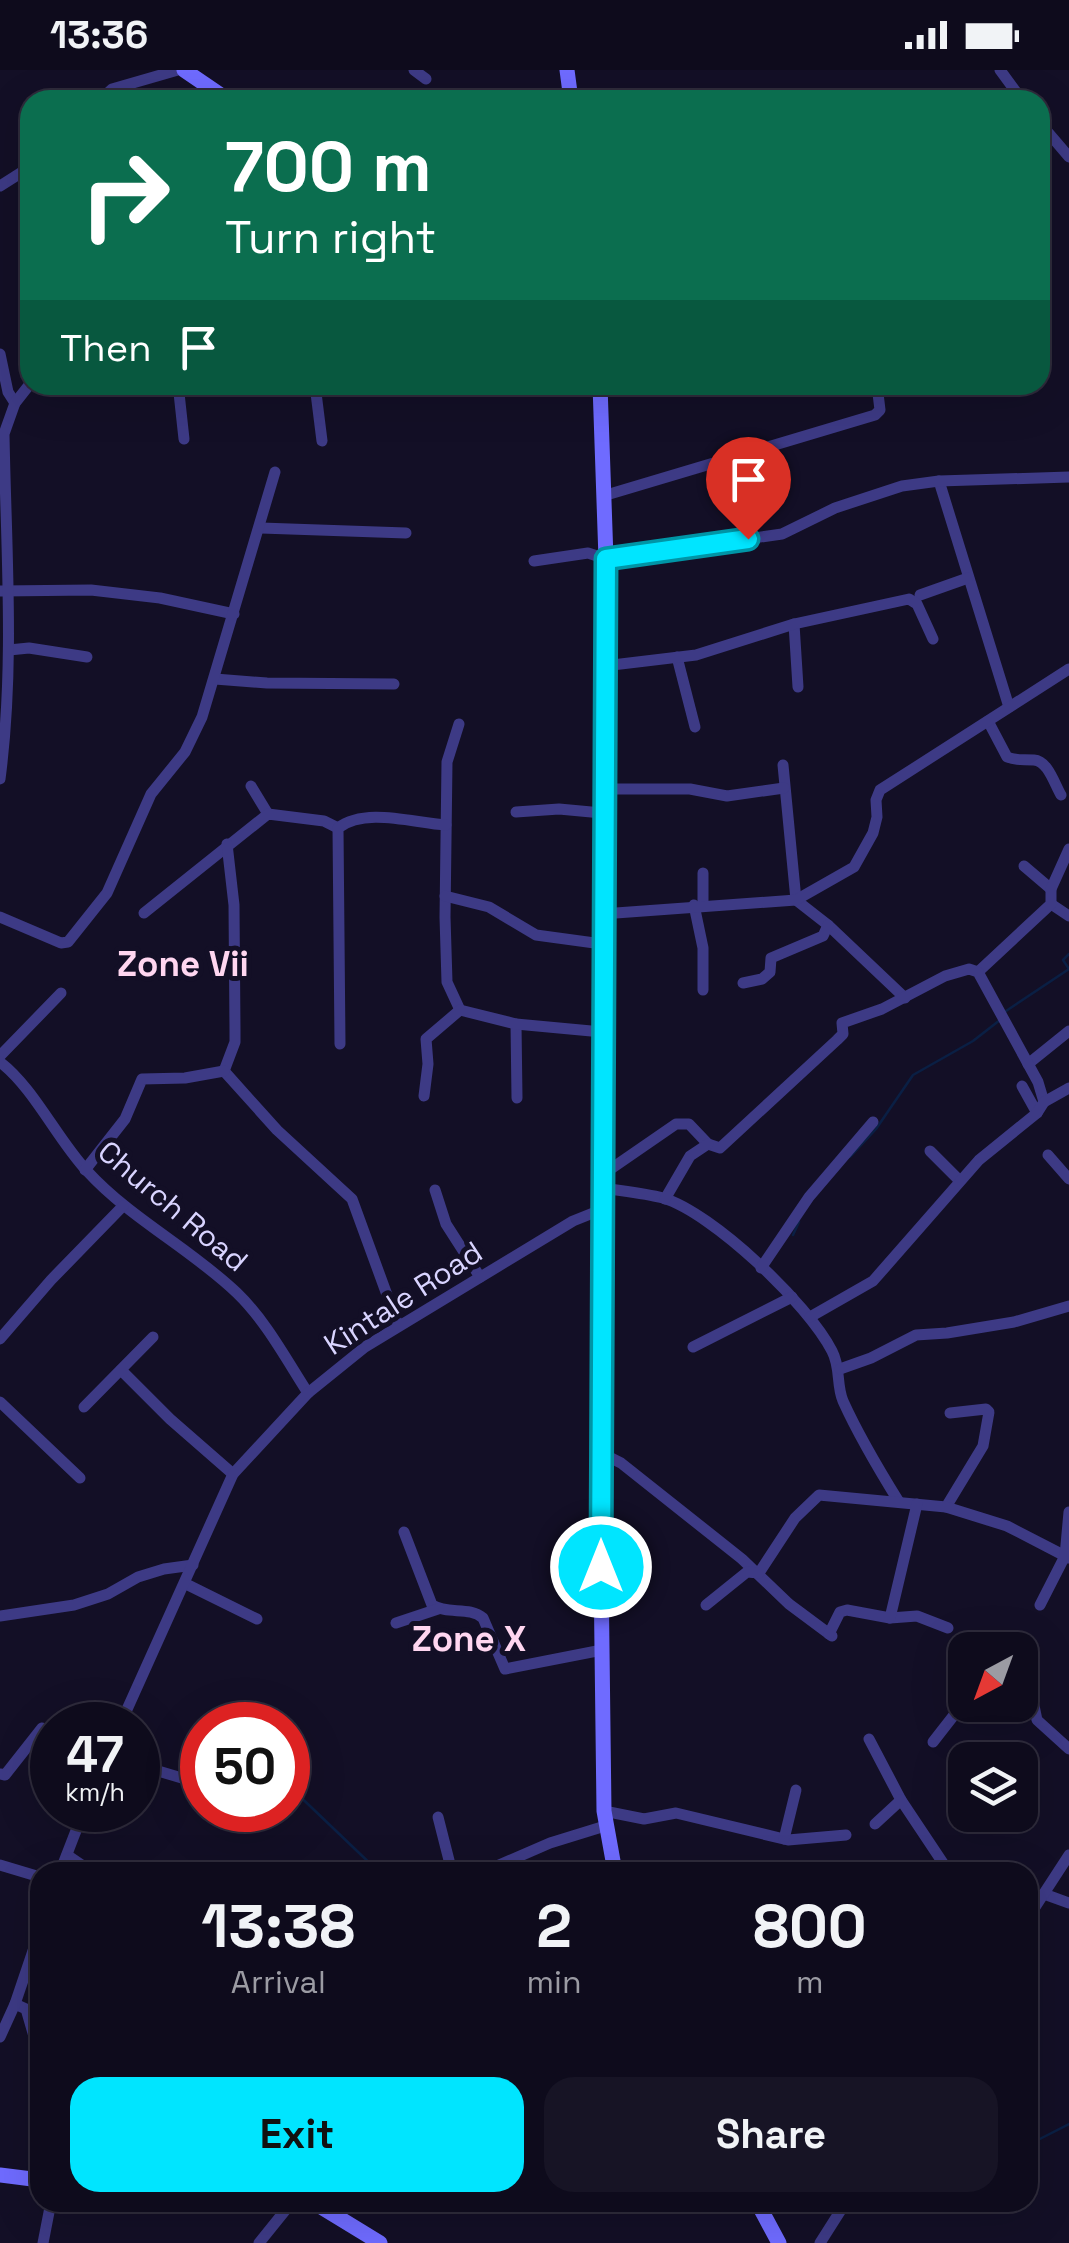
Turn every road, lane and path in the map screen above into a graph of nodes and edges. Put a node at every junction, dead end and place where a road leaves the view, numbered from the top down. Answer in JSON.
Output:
{"nodes":[{"id":1,"x":181,"y":70,"type":"edge"},
{"id":2,"x":414,"y":70,"type":"edge"},
{"id":3,"x":426,"y":78,"type":"dead end"},
{"id":4,"x":110,"y":90,"type":"edge"},
{"id":5,"x":212,"y":90,"type":"edge"},
{"id":6,"x":1050,"y":134,"type":"edge"},
{"id":7,"x":1069,"y":157,"type":"edge"},
{"id":8,"x":0,"y":354,"type":"edge"},
{"id":9,"x":21,"y":395,"type":"edge"},
{"id":10,"x":179,"y":395,"type":"edge"},
{"id":11,"x":316,"y":395,"type":"edge"},
{"id":12,"x":600,"y":395,"type":"edge"},
{"id":13,"x":878,"y":395,"type":"edge"},
{"id":14,"x":15,"y":403,"type":"junction"},
{"id":15,"x":2,"y":436,"type":"edge"},
{"id":16,"x":184,"y":438,"type":"dead end"},
{"id":17,"x":322,"y":440,"type":"dead end"},
{"id":18,"x":276,"y":472,"type":"dead end"},
{"id":19,"x":1069,"y":477,"type":"edge"},
{"id":20,"x":939,"y":481,"type":"junction"},
{"id":21,"x":603,"y":496,"type":"junction"},
{"id":22,"x":260,"y":528,"type":"junction"},
{"id":23,"x":406,"y":533,"type":"dead end"},
{"id":24,"x":606,"y":559,"type":"junction"},
{"id":25,"x":534,"y":561,"type":"dead end"},
{"id":26,"x":968,"y":578,"type":"junction"},
{"id":27,"x":4,"y":591,"type":"edge"},
{"id":28,"x":920,"y":595,"type":"dead end"},
{"id":29,"x":234,"y":614,"type":"junction"},
{"id":30,"x":794,"y":624,"type":"junction"},
{"id":31,"x":933,"y":640,"type":"dead end"},
{"id":32,"x":9,"y":650,"type":"junction"},
{"id":33,"x":678,"y":657,"type":"junction"},
{"id":34,"x":87,"y":658,"type":"dead end"},
{"id":35,"x":604,"y":666,"type":"junction"},
{"id":36,"x":1069,"y":669,"type":"edge"},
{"id":37,"x":215,"y":679,"type":"junction"},
{"id":38,"x":394,"y":684,"type":"dead end"},
{"id":39,"x":798,"y":687,"type":"dead end"},
{"id":40,"x":1009,"y":707,"type":"junction"},
{"id":41,"x":988,"y":721,"type":"junction"},
{"id":42,"x":459,"y":724,"type":"dead end"},
{"id":43,"x":695,"y":727,"type":"dead end"},
{"id":44,"x":2,"y":741,"type":"edge"},
{"id":45,"x":783,"y":765,"type":"dead end"},
{"id":46,"x":0,"y":779,"type":"edge"},
{"id":47,"x":251,"y":786,"type":"dead end"},
{"id":48,"x":784,"y":788,"type":"junction"},
{"id":49,"x":602,"y":789,"type":"junction"},
{"id":50,"x":1061,"y":794,"type":"dead end"},
{"id":51,"x":516,"y":812,"type":"dead end"},
{"id":52,"x":602,"y":813,"type":"junction"},
{"id":53,"x":268,"y":814,"type":"junction"},
{"id":54,"x":446,"y":825,"type":"junction"},
{"id":55,"x":338,"y":828,"type":"junction"},
{"id":56,"x":226,"y":844,"type":"junction"},
{"id":57,"x":1069,"y":849,"type":"edge"},
{"id":58,"x":1024,"y":866,"type":"dead end"},
{"id":59,"x":703,"y":873,"type":"dead end"},
{"id":60,"x":1051,"y":888,"type":"junction"},
{"id":61,"x":445,"y":896,"type":"junction"},
{"id":62,"x":796,"y":900,"type":"junction"},
{"id":63,"x":1051,"y":904,"type":"junction"},
{"id":64,"x":699,"y":905,"type":"junction"},
{"id":65,"x":144,"y":912,"type":"dead end"},
{"id":66,"x":602,"y":914,"type":"junction"},
{"id":67,"x":1069,"y":916,"type":"edge"},
{"id":68,"x":0,"y":917,"type":"edge"},
{"id":69,"x":828,"y":924,"type":"junction"},
{"id":70,"x":602,"y":944,"type":"junction"},
{"id":71,"x":978,"y":972,"type":"junction"},
{"id":72,"x":744,"y":984,"type":"dead end"},
{"id":73,"x":703,"y":990,"type":"dead end"},
{"id":74,"x":61,"y":994,"type":"dead end"},
{"id":75,"x":905,"y":998,"type":"junction"},
{"id":76,"x":460,"y":1010,"type":"junction"},
{"id":77,"x":516,"y":1024,"type":"junction"},
{"id":78,"x":1069,"y":1031,"type":"edge"},
{"id":79,"x":602,"y":1032,"type":"junction"},
{"id":80,"x":340,"y":1044,"type":"dead end"},
{"id":81,"x":0,"y":1059,"type":"edge"},
{"id":82,"x":1028,"y":1064,"type":"junction"},
{"id":83,"x":224,"y":1070,"type":"junction"},
{"id":84,"x":1022,"y":1086,"type":"dead end"},
{"id":85,"x":1069,"y":1088,"type":"edge"},
{"id":86,"x":424,"y":1096,"type":"dead end"},
{"id":87,"x":517,"y":1098,"type":"dead end"},
{"id":88,"x":1041,"y":1108,"type":"junction"},
{"id":89,"x":873,"y":1122,"type":"dead end"},
{"id":90,"x":708,"y":1144,"type":"junction"},
{"id":91,"x":930,"y":1151,"type":"dead end"},
{"id":92,"x":1048,"y":1155,"type":"dead end"},
{"id":93,"x":85,"y":1170,"type":"junction"},
{"id":94,"x":1069,"y":1179,"type":"edge"},
{"id":95,"x":960,"y":1180,"type":"junction"},
{"id":96,"x":602,"y":1182,"type":"junction"},
{"id":97,"x":435,"y":1190,"type":"dead end"},
{"id":98,"x":665,"y":1198,"type":"junction"},
{"id":99,"x":124,"y":1206,"type":"junction"},
{"id":100,"x":603,"y":1210,"type":"junction"},
{"id":101,"x":761,"y":1268,"type":"junction"},
{"id":102,"x":480,"y":1276,"type":"junction"},
{"id":103,"x":792,"y":1297,"type":"junction"},
{"id":104,"x":1069,"y":1306,"type":"edge"},
{"id":105,"x":810,"y":1318,"type":"junction"},
{"id":106,"x":398,"y":1326,"type":"junction"},
{"id":107,"x":152,"y":1338,"type":"dead end"},
{"id":108,"x":0,"y":1339,"type":"edge"},
{"id":109,"x":694,"y":1347,"type":"dead end"},
{"id":110,"x":840,"y":1368,"type":"junction"},
{"id":111,"x":121,"y":1370,"type":"junction"},
{"id":112,"x":308,"y":1394,"type":"junction"},
{"id":113,"x":0,"y":1402,"type":"edge"},
{"id":114,"x":84,"y":1407,"type":"dead end"},
{"id":115,"x":950,"y":1413,"type":"dead end"},
{"id":116,"x":601,"y":1453,"type":"junction"},
{"id":117,"x":233,"y":1474,"type":"junction"},
{"id":118,"x":80,"y":1478,"type":"dead end"},
{"id":119,"x":899,"y":1502,"type":"junction"},
{"id":120,"x":917,"y":1504,"type":"junction"},
{"id":121,"x":946,"y":1508,"type":"junction"},
{"id":122,"x":1069,"y":1512,"type":"edge"},
{"id":123,"x":404,"y":1532,"type":"dead end"},
{"id":124,"x":1067,"y":1557,"type":"edge"},
{"id":125,"x":193,"y":1565,"type":"junction"},
{"id":126,"x":759,"y":1574,"type":"junction"},
{"id":127,"x":186,"y":1584,"type":"junction"},
{"id":128,"x":706,"y":1605,"type":"dead end"},
{"id":129,"x":1040,"y":1605,"type":"dead end"},
{"id":130,"x":438,"y":1609,"type":"junction"},
{"id":131,"x":0,"y":1616,"type":"edge"},
{"id":132,"x":890,"y":1618,"type":"junction"},
{"id":133,"x":257,"y":1619,"type":"dead end"},
{"id":134,"x":396,"y":1623,"type":"dead end"},
{"id":135,"x":948,"y":1628,"type":"dead end"},
{"id":136,"x":602,"y":1650,"type":"junction"},
{"id":137,"x":131,"y":1702,"type":"edge"},
{"id":138,"x":1038,"y":1721,"type":"edge"},
{"id":139,"x":949,"y":1722,"type":"edge"},
{"id":140,"x":869,"y":1738,"type":"dead end"},
{"id":141,"x":933,"y":1742,"type":"dead end"},
{"id":142,"x":30,"y":1743,"type":"edge"},
{"id":143,"x":1069,"y":1749,"type":"edge"},
{"id":144,"x":0,"y":1774,"type":"edge"},
{"id":145,"x":796,"y":1790,"type":"dead end"},
{"id":146,"x":901,"y":1800,"type":"junction"},
{"id":147,"x":438,"y":1817,"type":"dead end"},
{"id":148,"x":605,"y":1818,"type":"junction"},
{"id":149,"x":875,"y":1824,"type":"dead end"},
{"id":150,"x":76,"y":1832,"type":"edge"},
{"id":151,"x":846,"y":1835,"type":"dead end"},
{"id":152,"x":784,"y":1839,"type":"junction"},
{"id":153,"x":1069,"y":1855,"type":"edge"},
{"id":154,"x":67,"y":1856,"type":"junction"},
{"id":155,"x":64,"y":1862,"type":"edge"},
{"id":156,"x":76,"y":1862,"type":"edge"},
{"id":157,"x":449,"y":1862,"type":"edge"},
{"id":158,"x":507,"y":1862,"type":"edge"},
{"id":159,"x":613,"y":1862,"type":"edge"},
{"id":160,"x":943,"y":1862,"type":"edge"},
{"id":161,"x":0,"y":1865,"type":"edge"},
{"id":162,"x":30,"y":1873,"type":"edge"},
{"id":163,"x":1044,"y":1894,"type":"junction"},
{"id":164,"x":1038,"y":1903,"type":"edge"},
{"id":165,"x":1069,"y":1903,"type":"edge"},
{"id":166,"x":30,"y":1960,"type":"edge"},
{"id":167,"x":15,"y":2004,"type":"junction"},
{"id":168,"x":30,"y":2022,"type":"edge"},
{"id":169,"x":0,"y":2037,"type":"edge"},
{"id":170,"x":0,"y":2175,"type":"edge"},
{"id":171,"x":30,"y":2179,"type":"edge"},
{"id":172,"x":49,"y":2212,"type":"edge"},
{"id":173,"x":284,"y":2212,"type":"edge"},
{"id":174,"x":329,"y":2212,"type":"edge"},
{"id":175,"x":762,"y":2212,"type":"edge"},
{"id":176,"x":840,"y":2212,"type":"edge"},
{"id":177,"x":42,"y":2243,"type":"edge"},
{"id":178,"x":259,"y":2243,"type":"edge"},
{"id":179,"x":380,"y":2243,"type":"edge"},
{"id":180,"x":779,"y":2243,"type":"edge"},
{"id":181,"x":820,"y":2243,"type":"edge"}],
"edges":[{"from":1,"to":4,"type":"street"},
{"from":1,"to":5,"type":"main road"},
{"from":2,"to":3,"type":"street"},
{"from":6,"to":7,"type":"street"},
{"from":8,"to":14,"type":"street"},
{"from":9,"to":14,"type":"street"},
{"from":10,"to":16,"type":"street"},
{"from":11,"to":17,"type":"street"},
{"from":12,"to":21,"type":"main road"},
{"from":13,"to":21,"type":"street"},
{"from":14,"to":15,"type":"street"},
{"from":15,"to":27,"type":"street"},
{"from":18,"to":22,"type":"street"},
{"from":19,"to":20,"type":"street"},
{"from":20,"to":24,"type":"street"},
{"from":20,"to":26,"type":"street"},
{"from":21,"to":24,"type":"main road"},
{"from":22,"to":23,"type":"street"},
{"from":22,"to":29,"type":"street"},
{"from":24,"to":25,"type":"street"},
{"from":24,"to":35,"type":"main road"},
{"from":26,"to":28,"type":"street"},
{"from":26,"to":40,"type":"street"},
{"from":27,"to":29,"type":"street"},
{"from":27,"to":32,"type":"street"},
{"from":29,"to":37,"type":"street"},
{"from":30,"to":31,"type":"street"},
{"from":30,"to":33,"type":"street"},
{"from":30,"to":39,"type":"street"},
{"from":32,"to":34,"type":"street"},
{"from":32,"to":44,"type":"street"},
{"from":33,"to":35,"type":"street"},
{"from":33,"to":43,"type":"street"},
{"from":35,"to":49,"type":"main road"},
{"from":36,"to":40,"type":"street"},
{"from":37,"to":38,"type":"street"},
{"from":37,"to":68,"type":"street"},
{"from":40,"to":41,"type":"street"},
{"from":41,"to":50,"type":"street"},
{"from":41,"to":62,"type":"street"},
{"from":42,"to":54,"type":"street"},
{"from":44,"to":46,"type":"street"},
{"from":45,"to":48,"type":"street"},
{"from":47,"to":53,"type":"street"},
{"from":48,"to":49,"type":"street"},
{"from":48,"to":62,"type":"street"},
{"from":49,"to":52,"type":"main road"},
{"from":51,"to":52,"type":"street"},
{"from":52,"to":66,"type":"main road"},
{"from":53,"to":55,"type":"street"},
{"from":53,"to":56,"type":"street"},
{"from":54,"to":55,"type":"street"},
{"from":54,"to":61,"type":"street"},
{"from":55,"to":80,"type":"street"},
{"from":56,"to":65,"type":"street"},
{"from":56,"to":83,"type":"street"},
{"from":57,"to":60,"type":"street"},
{"from":58,"to":60,"type":"street"},
{"from":59,"to":64,"type":"street"},
{"from":60,"to":63,"type":"street"},
{"from":61,"to":70,"type":"street"},
{"from":61,"to":76,"type":"street"},
{"from":62,"to":64,"type":"street"},
{"from":62,"to":69,"type":"street"},
{"from":63,"to":67,"type":"street"},
{"from":63,"to":71,"type":"street"},
{"from":64,"to":66,"type":"street"},
{"from":64,"to":73,"type":"street"},
{"from":66,"to":70,"type":"main road"},
{"from":69,"to":72,"type":"street"},
{"from":69,"to":75,"type":"street"},
{"from":70,"to":79,"type":"main road"},
{"from":71,"to":75,"type":"street"},
{"from":71,"to":82,"type":"street"},
{"from":74,"to":81,"type":"street"},
{"from":75,"to":90,"type":"street"},
{"from":76,"to":77,"type":"street"},
{"from":76,"to":86,"type":"street"},
{"from":77,"to":79,"type":"street"},
{"from":77,"to":87,"type":"street"},
{"from":78,"to":82,"type":"street"},
{"from":79,"to":96,"type":"main road"},
{"from":81,"to":93,"type":"street","name":"Church Road"},
{"from":82,"to":88,"type":"street"},
{"from":83,"to":93,"type":"street"},
{"from":83,"to":106,"type":"street"},
{"from":84,"to":88,"type":"street"},
{"from":85,"to":88,"type":"street"},
{"from":88,"to":95,"type":"street"},
{"from":89,"to":101,"type":"street"},
{"from":90,"to":96,"type":"street"},
{"from":90,"to":98,"type":"street"},
{"from":91,"to":95,"type":"street"},
{"from":92,"to":94,"type":"street"},
{"from":93,"to":99,"type":"street","name":"Church Road"},
{"from":95,"to":105,"type":"street"},
{"from":96,"to":98,"type":"street"},
{"from":96,"to":100,"type":"main road"},
{"from":97,"to":102,"type":"street"},
{"from":98,"to":101,"type":"street"},
{"from":99,"to":108,"type":"street"},
{"from":99,"to":112,"type":"street","name":"Church Road"},
{"from":100,"to":102,"type":"street","name":"Kintale Road"},
{"from":100,"to":116,"type":"main road"},
{"from":101,"to":103,"type":"street"},
{"from":102,"to":106,"type":"street","name":"Kintale Road"},
{"from":103,"to":105,"type":"street"},
{"from":103,"to":109,"type":"street"},
{"from":104,"to":110,"type":"street"},
{"from":105,"to":110,"type":"street"},
{"from":106,"to":112,"type":"street","name":"Kintale Road"},
{"from":107,"to":111,"type":"street"},
{"from":110,"to":119,"type":"street"},
{"from":111,"to":114,"type":"street"},
{"from":111,"to":117,"type":"street"},
{"from":112,"to":117,"type":"street","name":"Kintale Road"},
{"from":113,"to":118,"type":"street"},
{"from":115,"to":121,"type":"street"},
{"from":116,"to":126,"type":"street"},
{"from":116,"to":136,"type":"main road"},
{"from":117,"to":125,"type":"street","name":"Kintale Road"},
{"from":119,"to":120,"type":"street"},
{"from":119,"to":126,"type":"street"},
{"from":120,"to":121,"type":"street"},
{"from":120,"to":132,"type":"street"},
{"from":121,"to":124,"type":"street"},
{"from":122,"to":124,"type":"street"},
{"from":123,"to":130,"type":"street"},
{"from":124,"to":129,"type":"street"},
{"from":125,"to":127,"type":"street","name":"Kintale Road"},
{"from":125,"to":131,"type":"street"},
{"from":126,"to":128,"type":"street"},
{"from":126,"to":132,"type":"street"},
{"from":127,"to":133,"type":"street"},
{"from":127,"to":137,"type":"street","name":"Kintale Road"},
{"from":130,"to":134,"type":"street"},
{"from":130,"to":136,"type":"street"},
{"from":132,"to":135,"type":"street"},
{"from":136,"to":148,"type":"main road"},
{"from":138,"to":143,"type":"street"},
{"from":139,"to":141,"type":"street"},
{"from":140,"to":146,"type":"street"},
{"from":142,"to":144,"type":"street"},
{"from":145,"to":152,"type":"street"},
{"from":146,"to":149,"type":"street"},
{"from":146,"to":160,"type":"street"},
{"from":147,"to":157,"type":"street"},
{"from":148,"to":152,"type":"street"},
{"from":148,"to":158,"type":"street"},
{"from":148,"to":159,"type":"main road"},
{"from":150,"to":154,"type":"street"},
{"from":151,"to":152,"type":"street"},
{"from":153,"to":163,"type":"street"},
{"from":154,"to":155,"type":"street"},
{"from":154,"to":156,"type":"street"},
{"from":161,"to":162,"type":"street"},
{"from":163,"to":164,"type":"street"},
{"from":163,"to":165,"type":"street"},
{"from":166,"to":167,"type":"street"},
{"from":167,"to":168,"type":"street"},
{"from":167,"to":169,"type":"street"},
{"from":170,"to":171,"type":"main road"},
{"from":172,"to":177,"type":"street"},
{"from":173,"to":178,"type":"street"},
{"from":174,"to":179,"type":"main road"},
{"from":175,"to":180,"type":"main road"},
{"from":176,"to":181,"type":"street"}]}
